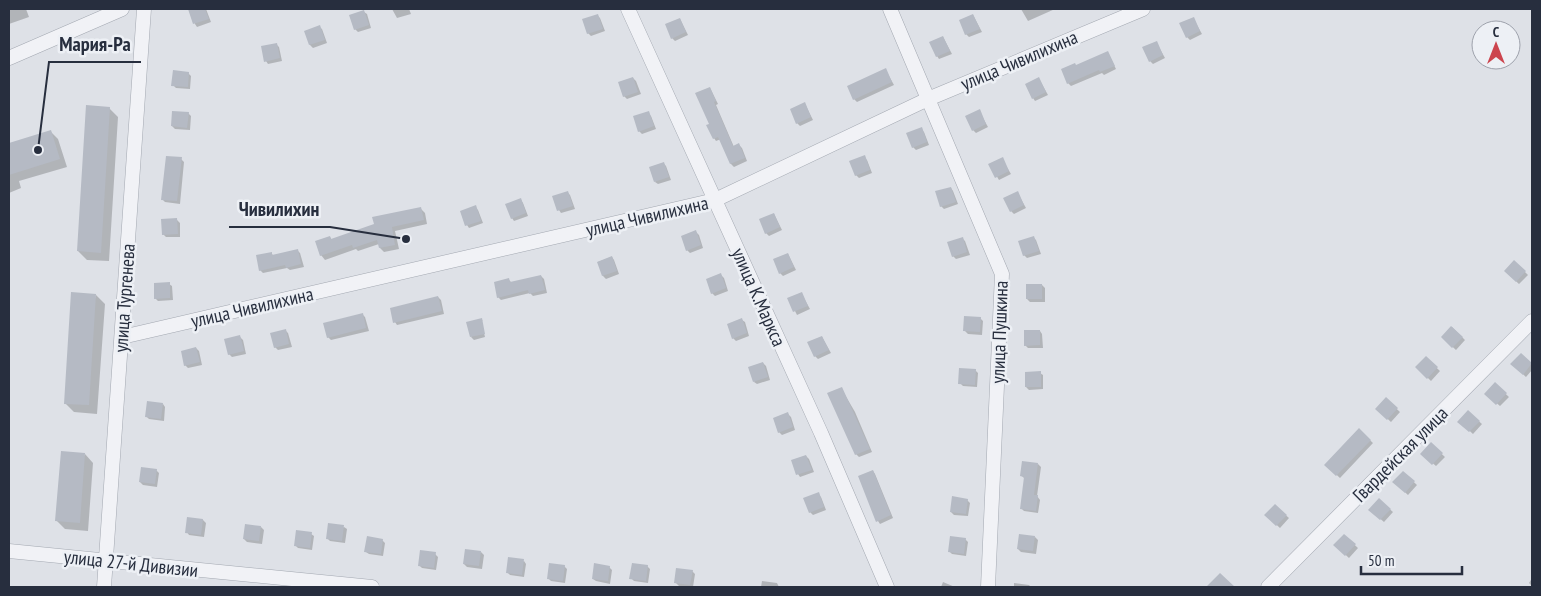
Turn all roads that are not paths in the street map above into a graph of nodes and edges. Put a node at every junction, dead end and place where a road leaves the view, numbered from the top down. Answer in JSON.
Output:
{"nodes":[{"id":1,"x":122,"y":9,"type":"edge"},
{"id":2,"x":144,"y":9,"type":"edge"},
{"id":3,"x":628,"y":9,"type":"edge"},
{"id":4,"x":890,"y":9,"type":"edge"},
{"id":5,"x":1143,"y":9,"type":"edge"},
{"id":6,"x":9,"y":58,"type":"edge"},
{"id":7,"x":928,"y":99,"type":"junction"},
{"id":8,"x":715,"y":200,"type":"junction"},
{"id":9,"x":1532,"y":321,"type":"edge"},
{"id":10,"x":122,"y":338,"type":"junction"},
{"id":11,"x":9,"y":551,"type":"edge"},
{"id":12,"x":107,"y":561,"type":"junction"},
{"id":13,"x":104,"y":587,"type":"edge"},
{"id":14,"x":372,"y":587,"type":"edge"},
{"id":15,"x":887,"y":587,"type":"edge"},
{"id":16,"x":988,"y":587,"type":"edge"},
{"id":17,"x":1268,"y":587,"type":"edge"}],
"edges":[{"from":1,"to":6,"type":"street"},
{"from":2,"to":10,"type":"street","name":"улица Тургенева"},
{"from":3,"to":8,"type":"street","name":"улица К.Маркса"},
{"from":4,"to":7,"type":"street","name":"улица Пушкина"},
{"from":5,"to":7,"type":"street","name":"улица Чивилихина"},
{"from":7,"to":8,"type":"street","name":"улица Чивилихина"},
{"from":7,"to":16,"type":"street","name":"улица Пушкина"},
{"from":8,"to":10,"type":"street","name":"улица Чивилихина"},
{"from":8,"to":15,"type":"street","name":"улица К.Маркса"},
{"from":9,"to":17,"type":"street","name":"Гвардейская улица"},
{"from":10,"to":12,"type":"street","name":"улица Тургенева"},
{"from":11,"to":12,"type":"street","name":"улица 27-й Дивизии"},
{"from":12,"to":13,"type":"street","name":"улица Тургенева"},
{"from":12,"to":14,"type":"street","name":"улица 27-й Дивизии"}]}
